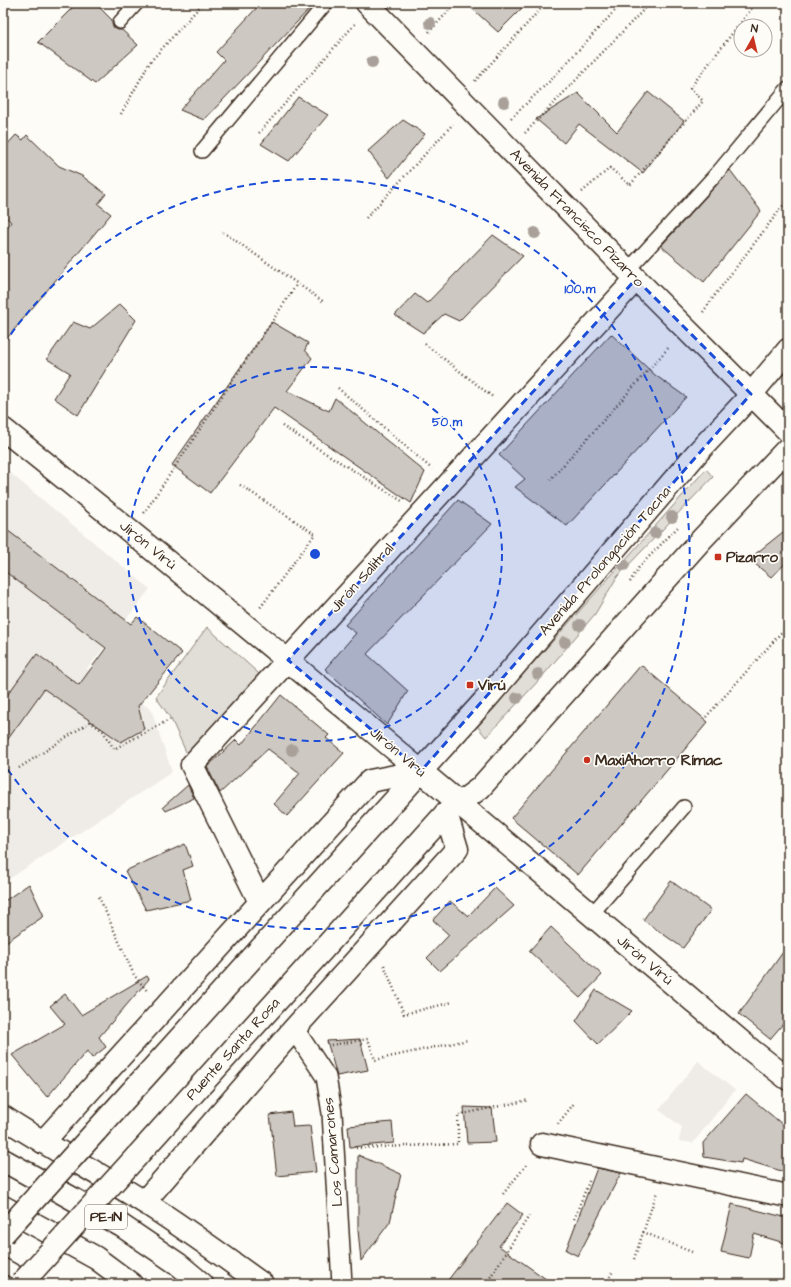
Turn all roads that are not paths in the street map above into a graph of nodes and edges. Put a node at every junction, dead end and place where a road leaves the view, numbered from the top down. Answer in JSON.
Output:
{"nodes":[{"id":1,"x":137,"y":3,"type":"edge"},
{"id":2,"x":326,"y":3,"type":"edge"},
{"id":3,"x":368,"y":4,"type":"edge"},
{"id":4,"x":120,"y":22,"type":"dead end"},
{"id":5,"x":788,"y":88,"type":"edge"},
{"id":6,"x":202,"y":151,"type":"dead end"},
{"id":7,"x":632,"y":275,"type":"junction"},
{"id":8,"x":788,"y":350,"type":"edge"},
{"id":9,"x":751,"y":394,"type":"junction"},
{"id":10,"x":3,"y":429,"type":"edge"},
{"id":11,"x":788,"y":431,"type":"edge"},
{"id":12,"x":788,"y":448,"type":"edge"},
{"id":13,"x":288,"y":660,"type":"junction"},
{"id":14,"x":421,"y":771,"type":"junction"},
{"id":15,"x":684,"y":807,"type":"dead end"},
{"id":16,"x":453,"y":808,"type":"junction"},
{"id":17,"x":260,"y":902,"type":"junction"},
{"id":18,"x":591,"y":915,"type":"junction"},
{"id":19,"x":294,"y":1029,"type":"junction"},
{"id":20,"x":788,"y":1079,"type":"edge"},
{"id":21,"x":3,"y":1117,"type":"edge"},
{"id":22,"x":43,"y":1142,"type":"junction"},
{"id":23,"x":542,"y":1144,"type":"dead end"},
{"id":24,"x":3,"y":1160,"type":"edge"},
{"id":25,"x":788,"y":1196,"type":"edge"},
{"id":26,"x":144,"y":1202,"type":"junction"},
{"id":27,"x":3,"y":1207,"type":"edge"},
{"id":28,"x":3,"y":1234,"type":"edge"},
{"id":29,"x":3,"y":1265,"type":"edge"},
{"id":30,"x":21,"y":1284,"type":"edge"},
{"id":31,"x":35,"y":1284,"type":"edge"},
{"id":32,"x":131,"y":1284,"type":"edge"},
{"id":33,"x":202,"y":1284,"type":"edge"},
{"id":34,"x":262,"y":1284,"type":"edge"},
{"id":35,"x":342,"y":1284,"type":"edge"}],
"edges":[{"from":1,"to":4,"type":"lane"},
{"from":2,"to":6,"type":"lane"},
{"from":3,"to":7,"type":"main road","name":"Avenida Francisco Pizarro"},
{"from":5,"to":7,"type":"lane"},
{"from":7,"to":9,"type":"main road","name":"Avenida Francisco Pizarro"},
{"from":7,"to":13,"type":"main road","name":"Jirón Salitral"},
{"from":8,"to":9,"type":"main road","name":"Avenida Prolongación Tacna"},
{"from":9,"to":11,"type":"main road","name":"Avenida Francisco Pizarro"},
{"from":9,"to":14,"type":"main road","name":"Avenida Prolongación Tacna"},
{"from":10,"to":13,"type":"main road","name":"Jirón Virú"},
{"from":12,"to":16,"type":"main road"},
{"from":13,"to":14,"type":"main road","name":"Jirón Virú"},
{"from":13,"to":17,"type":"main road","name":"Jirón Salitral"},
{"from":14,"to":16,"type":"main road","name":"Jirón Virú"},
{"from":14,"to":17,"type":"main road"},
{"from":14,"to":28,"type":"main road","bridge":true},
{"from":15,"to":18,"type":"lane"},
{"from":16,"to":18,"type":"main road","name":"Jirón Virú"},
{"from":16,"to":19,"type":"main road"},
{"from":16,"to":30,"type":"main road","name":"Puente Santa Rosa","bridge":true},
{"from":17,"to":22,"type":"main road"},
{"from":18,"to":20,"type":"main road","name":"Jirón Virú"},
{"from":19,"to":26,"type":"main road"},
{"from":19,"to":35,"type":"street","name":"Los Camarones"},
{"from":21,"to":22,"type":"main road"},
{"from":22,"to":26,"type":"main road"},
{"from":23,"to":25,"type":"main road"},
{"from":24,"to":33,"type":"main road","number":"PE-1N"},
{"from":26,"to":34,"type":"main road"},
{"from":27,"to":32,"type":"main road","number":"PE-1N"},
{"from":29,"to":31,"type":"lane"}]}
